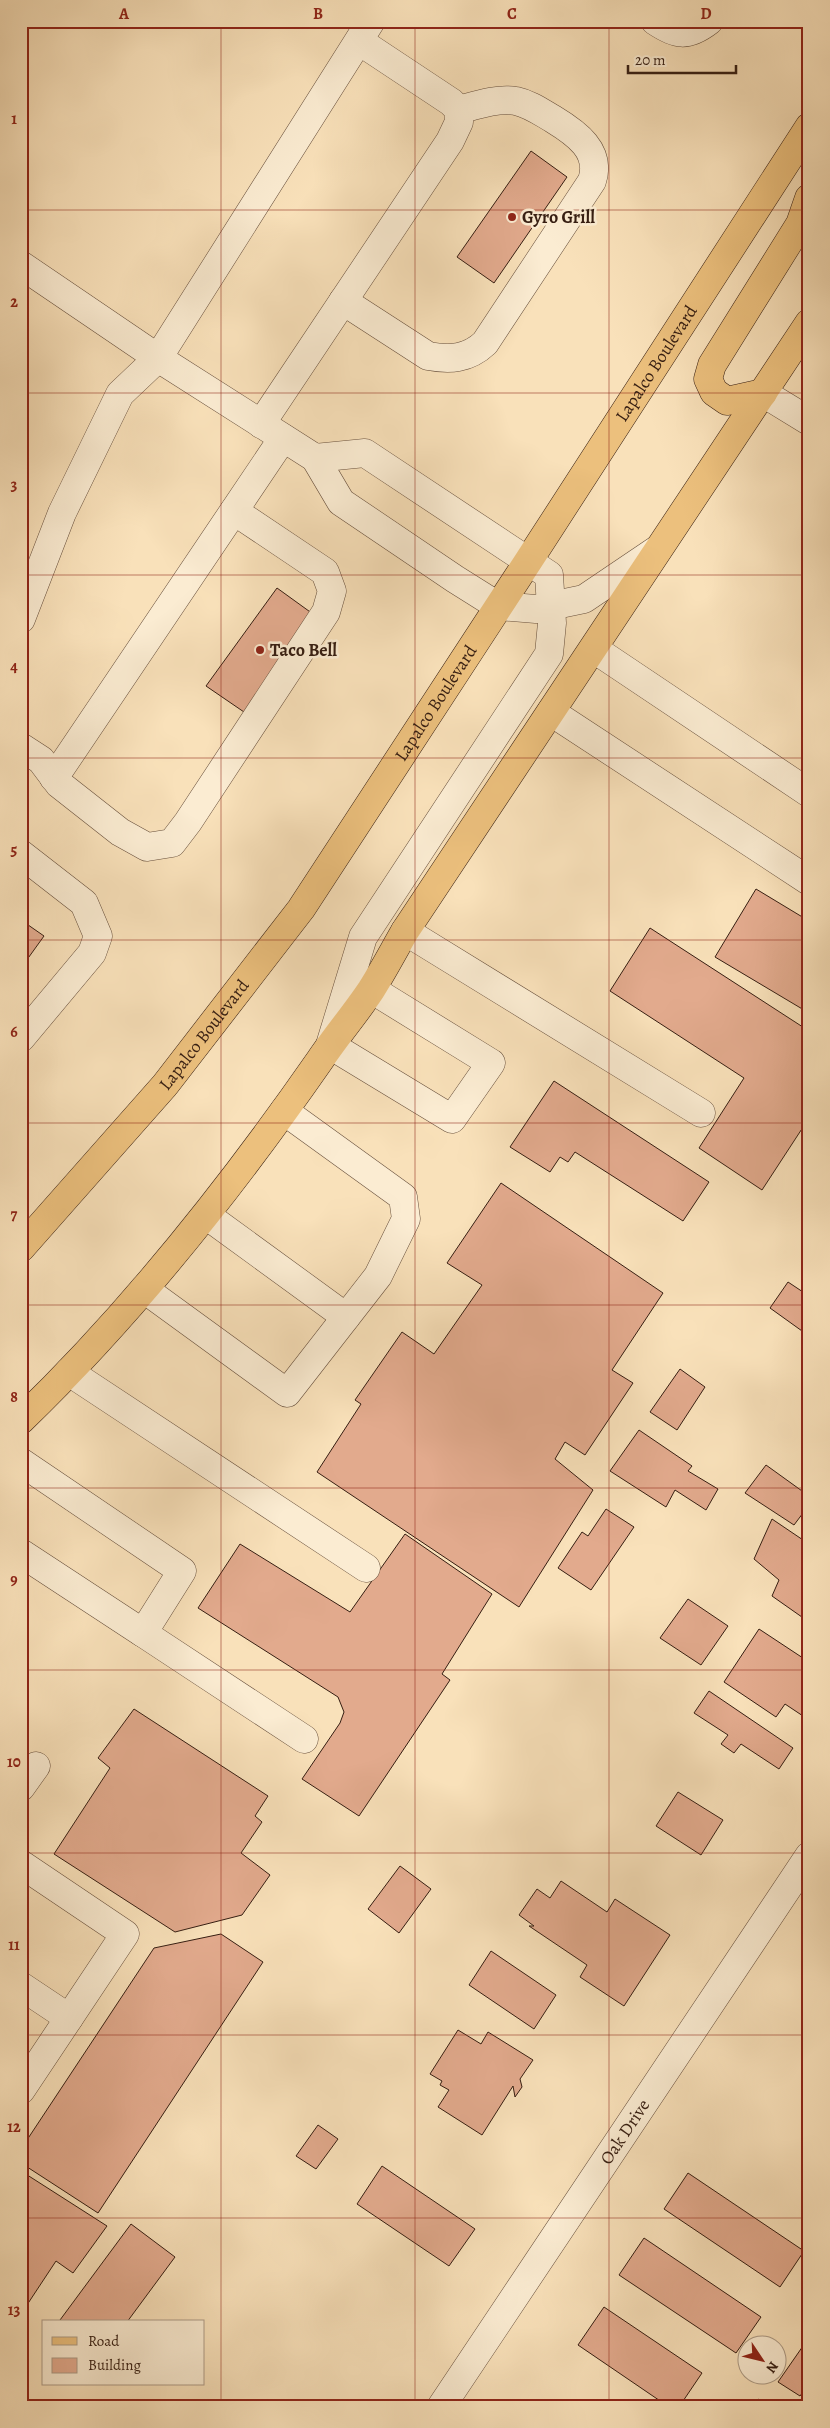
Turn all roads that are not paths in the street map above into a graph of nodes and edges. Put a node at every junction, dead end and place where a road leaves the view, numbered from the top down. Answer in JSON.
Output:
{"nodes":[{"id":1,"x":655,"y":21,"type":"edge"},
{"id":2,"x":708,"y":21,"type":"edge"},
{"id":3,"x":365,"y":31,"type":"edge"},
{"id":4,"x":459,"y":110,"type":"junction"},
{"id":5,"x":809,"y":127,"type":"edge"},
{"id":6,"x":809,"y":198,"type":"edge"},
{"id":7,"x":21,"y":265,"type":"edge"},
{"id":8,"x":343,"y":301,"type":"junction"},
{"id":9,"x":809,"y":323,"type":"edge"},
{"id":10,"x":158,"y":358,"type":"junction"},
{"id":11,"x":763,"y":393,"type":"junction"},
{"id":12,"x":809,"y":420,"type":"edge"},
{"id":13,"x":272,"y":431,"type":"junction"},
{"id":14,"x":315,"y":458,"type":"junction"},
{"id":15,"x":234,"y":511,"type":"junction"},
{"id":16,"x":658,"y":549,"type":"junction"},
{"id":17,"x":529,"y":560,"type":"junction"},
{"id":18,"x":498,"y":606,"type":"junction"},
{"id":19,"x":551,"y":606,"type":"junction"},
{"id":20,"x":21,"y":619,"type":"edge"},
{"id":21,"x":594,"y":649,"type":"junction"},
{"id":22,"x":552,"y":712,"type":"junction"},
{"id":23,"x":39,"y":762,"type":"edge"},
{"id":24,"x":809,"y":793,"type":"edge"},
{"id":25,"x":21,"y":854,"type":"edge"},
{"id":26,"x":809,"y":881,"type":"edge"},
{"id":27,"x":405,"y":931,"type":"junction"},
{"id":28,"x":371,"y":989,"type":"junction"},
{"id":29,"x":21,"y":1038,"type":"edge"},
{"id":30,"x":330,"y":1045,"type":"junction"},
{"id":31,"x":284,"y":1111,"type":"junction"},
{"id":32,"x":701,"y":1113,"type":"dead end"},
{"id":33,"x":206,"y":1215,"type":"junction"},
{"id":34,"x":21,"y":1248,"type":"edge"},
{"id":35,"x":144,"y":1289,"type":"junction"},
{"id":36,"x":346,"y":1317,"type":"junction"},
{"id":37,"x":69,"y":1372,"type":"junction"},
{"id":38,"x":24,"y":1417,"type":"edge"},
{"id":39,"x":21,"y":1462,"type":"edge"},
{"id":40,"x":21,"y":1553,"type":"edge"},
{"id":41,"x":366,"y":1568,"type":"dead end"},
{"id":42,"x":143,"y":1633,"type":"junction"},
{"id":43,"x":304,"y":1739,"type":"dead end"},
{"id":44,"x":809,"y":1856,"type":"edge"},
{"id":45,"x":21,"y":1864,"type":"edge"},
{"id":46,"x":21,"y":1986,"type":"edge"},
{"id":47,"x":69,"y":2018,"type":"junction"},
{"id":48,"x":21,"y":2090,"type":"edge"},
{"id":49,"x":441,"y":2407,"type":"edge"}],
"edges":[{"from":1,"to":2,"type":"street"},
{"from":3,"to":4,"type":"street"},
{"from":3,"to":10,"type":"street"},
{"from":4,"to":8,"type":"street"},
{"from":4,"to":8,"type":"street"},
{"from":5,"to":17,"type":"main road","name":"Lapalco Boulevard"},
{"from":6,"to":11,"type":"main road"},
{"from":7,"to":10,"type":"street"},
{"from":8,"to":13,"type":"street"},
{"from":9,"to":11,"type":"main road"},
{"from":10,"to":13,"type":"street"},
{"from":10,"to":20,"type":"street"},
{"from":11,"to":12,"type":"street"},
{"from":11,"to":16,"type":"main road"},
{"from":13,"to":14,"type":"street"},
{"from":13,"to":15,"type":"street"},
{"from":14,"to":17,"type":"street"},
{"from":14,"to":18,"type":"street"},
{"from":15,"to":23,"type":"street"},
{"from":15,"to":23,"type":"street"},
{"from":16,"to":19,"type":"street"},
{"from":16,"to":21,"type":"main road"},
{"from":17,"to":18,"type":"main road","name":"Lapalco Boulevard"},
{"from":17,"to":19,"type":"street"},
{"from":18,"to":19,"type":"street"},
{"from":18,"to":34,"type":"main road","name":"Lapalco Boulevard"},
{"from":19,"to":30,"type":"street"},
{"from":21,"to":22,"type":"main road"},
{"from":21,"to":24,"type":"street"},
{"from":22,"to":26,"type":"street"},
{"from":22,"to":27,"type":"main road"},
{"from":25,"to":29,"type":"street"},
{"from":27,"to":28,"type":"main road"},
{"from":27,"to":32,"type":"street"},
{"from":28,"to":30,"type":"main road"},
{"from":28,"to":30,"type":"street"},
{"from":30,"to":31,"type":"main road"},
{"from":31,"to":33,"type":"main road"},
{"from":31,"to":36,"type":"street"},
{"from":33,"to":35,"type":"main road"},
{"from":33,"to":36,"type":"street"},
{"from":35,"to":36,"type":"street"},
{"from":35,"to":37,"type":"main road"},
{"from":37,"to":38,"type":"main road"},
{"from":37,"to":41,"type":"street"},
{"from":39,"to":42,"type":"street"},
{"from":40,"to":42,"type":"street"},
{"from":42,"to":43,"type":"street"},
{"from":44,"to":49,"type":"street","name":"Oak Drive"},
{"from":45,"to":47,"type":"street"},
{"from":46,"to":47,"type":"street"},
{"from":47,"to":48,"type":"street"}]}
